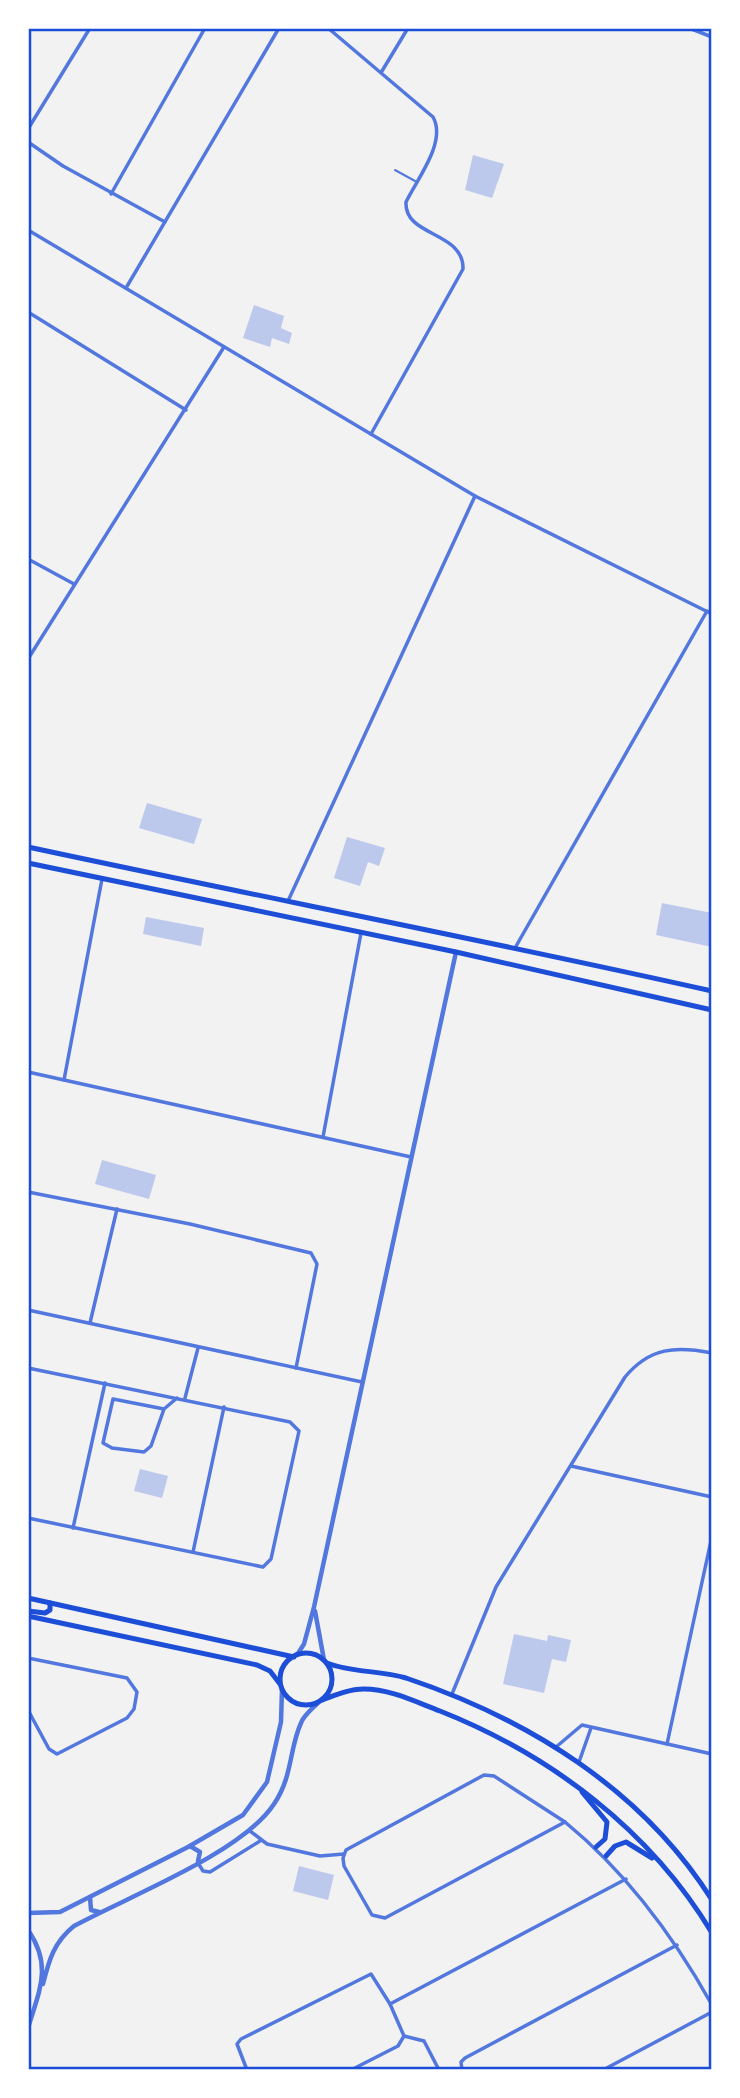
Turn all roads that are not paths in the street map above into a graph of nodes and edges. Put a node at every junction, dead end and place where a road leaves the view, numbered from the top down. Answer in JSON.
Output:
{"nodes":[{"id":1,"x":90,"y":28,"type":"edge"},
{"id":2,"x":205,"y":28,"type":"edge"},
{"id":3,"x":279,"y":28,"type":"edge"},
{"id":4,"x":328,"y":28,"type":"edge"},
{"id":5,"x":408,"y":28,"type":"edge"},
{"id":6,"x":689,"y":28,"type":"edge"},
{"id":7,"x":712,"y":37,"type":"edge"},
{"id":8,"x":382,"y":72,"type":"junction"},
{"id":9,"x":28,"y":129,"type":"edge"},
{"id":10,"x":28,"y":142,"type":"edge"},
{"id":11,"x":395,"y":170,"type":"dead end"},
{"id":12,"x":416,"y":181,"type":"junction"},
{"id":13,"x":111,"y":194,"type":"junction"},
{"id":14,"x":165,"y":222,"type":"junction"},
{"id":15,"x":28,"y":230,"type":"edge"},
{"id":16,"x":126,"y":288,"type":"junction"},
{"id":17,"x":28,"y":312,"type":"edge"},
{"id":18,"x":224,"y":347,"type":"junction"},
{"id":19,"x":186,"y":410,"type":"junction"},
{"id":20,"x":371,"y":434,"type":"junction"},
{"id":21,"x":475,"y":496,"type":"junction"},
{"id":22,"x":28,"y":559,"type":"edge"},
{"id":23,"x":74,"y":584,"type":"junction"},
{"id":24,"x":707,"y":611,"type":"junction"},
{"id":25,"x":712,"y":614,"type":"edge"},
{"id":26,"x":28,"y":659,"type":"edge"},
{"id":27,"x":28,"y":847,"type":"edge"},
{"id":28,"x":28,"y":863,"type":"edge"},
{"id":29,"x":102,"y":878,"type":"junction"},
{"id":30,"x":186,"y":881,"type":"junction"},
{"id":31,"x":210,"y":886,"type":"junction"},
{"id":32,"x":181,"y":895,"type":"junction"},
{"id":33,"x":206,"y":901,"type":"junction"},
{"id":34,"x":287,"y":902,"type":"junction"},
{"id":35,"x":361,"y":933,"type":"junction"},
{"id":36,"x":515,"y":948,"type":"junction"},
{"id":37,"x":456,"y":953,"type":"junction"},
{"id":38,"x":712,"y":991,"type":"edge"},
{"id":39,"x":712,"y":1010,"type":"edge"},
{"id":40,"x":28,"y":1072,"type":"edge"},
{"id":41,"x":64,"y":1080,"type":"junction"},
{"id":42,"x":323,"y":1137,"type":"junction"},
{"id":43,"x":411,"y":1157,"type":"junction"},
{"id":44,"x":28,"y":1192,"type":"edge"},
{"id":45,"x":117,"y":1209,"type":"junction"},
{"id":46,"x":28,"y":1310,"type":"edge"},
{"id":47,"x":90,"y":1323,"type":"junction"},
{"id":48,"x":198,"y":1348,"type":"junction"},
{"id":49,"x":712,"y":1353,"type":"edge"},
{"id":50,"x":28,"y":1368,"type":"edge"},
{"id":51,"x":296,"y":1368,"type":"junction"},
{"id":52,"x":362,"y":1382,"type":"junction"},
{"id":53,"x":105,"y":1383,"type":"junction"},
{"id":54,"x":177,"y":1398,"type":"junction"},
{"id":55,"x":185,"y":1398,"type":"junction"},
{"id":56,"x":225,"y":1406,"type":"junction"},
{"id":57,"x":164,"y":1409,"type":"junction"},
{"id":58,"x":571,"y":1466,"type":"junction"},
{"id":59,"x":712,"y":1497,"type":"edge"},
{"id":60,"x":28,"y":1518,"type":"edge"},
{"id":61,"x":74,"y":1528,"type":"junction"},
{"id":62,"x":712,"y":1536,"type":"edge"},
{"id":63,"x":193,"y":1552,"type":"junction"},
{"id":64,"x":28,"y":1598,"type":"edge"},
{"id":65,"x":50,"y":1603,"type":"junction"},
{"id":66,"x":314,"y":1607,"type":"junction"},
{"id":67,"x":28,"y":1613,"type":"edge"},
{"id":68,"x":295,"y":1656,"type":"junction"},
{"id":69,"x":28,"y":1660,"type":"edge"},
{"id":70,"x":325,"y":1662,"type":"junction"},
{"id":71,"x":28,"y":1681,"type":"edge"},
{"id":72,"x":281,"y":1686,"type":"junction"},
{"id":73,"x":452,"y":1694,"type":"junction"},
{"id":74,"x":320,"y":1701,"type":"junction"},
{"id":75,"x":28,"y":1710,"type":"edge"},
{"id":76,"x":591,"y":1728,"type":"junction"},
{"id":77,"x":667,"y":1744,"type":"junction"},
{"id":78,"x":556,"y":1747,"type":"junction"},
{"id":79,"x":712,"y":1754,"type":"edge"},
{"id":80,"x":579,"y":1762,"type":"junction"},
{"id":81,"x":573,"y":1782,"type":"junction"},
{"id":82,"x":565,"y":1822,"type":"junction"},
{"id":83,"x":250,"y":1831,"type":"junction"},
{"id":84,"x":260,"y":1841,"type":"junction"},
{"id":85,"x":188,"y":1847,"type":"junction"},
{"id":86,"x":596,"y":1847,"type":"junction"},
{"id":87,"x":344,"y":1854,"type":"junction"},
{"id":88,"x":606,"y":1856,"type":"junction"},
{"id":89,"x":198,"y":1862,"type":"junction"},
{"id":90,"x":662,"y":1864,"type":"junction"},
{"id":91,"x":626,"y":1880,"type":"junction"},
{"id":92,"x":91,"y":1896,"type":"junction"},
{"id":93,"x":712,"y":1900,"type":"edge"},
{"id":94,"x":99,"y":1912,"type":"junction"},
{"id":95,"x":28,"y":1913,"type":"edge"},
{"id":96,"x":28,"y":1930,"type":"edge"},
{"id":97,"x":712,"y":1933,"type":"edge"},
{"id":98,"x":677,"y":1945,"type":"junction"},
{"id":99,"x":43,"y":1984,"type":"junction"},
{"id":100,"x":390,"y":2004,"type":"junction"},
{"id":101,"x":712,"y":2005,"type":"edge"},
{"id":102,"x":712,"y":2012,"type":"edge"},
{"id":103,"x":29,"y":2024,"type":"edge"},
{"id":104,"x":404,"y":2036,"type":"junction"},
{"id":105,"x":247,"y":2070,"type":"edge"},
{"id":106,"x":351,"y":2070,"type":"edge"},
{"id":107,"x":439,"y":2070,"type":"edge"},
{"id":108,"x":462,"y":2070,"type":"edge"},
{"id":109,"x":603,"y":2070,"type":"edge"}],
"edges":[{"from":1,"to":9,"type":"street"},
{"from":2,"to":13,"type":"street"},
{"from":3,"to":14,"type":"street"},
{"from":4,"to":8,"type":"street"},
{"from":5,"to":8,"type":"street"},
{"from":6,"to":7,"type":"street"},
{"from":8,"to":12,"type":"street"},
{"from":10,"to":13,"type":"street"},
{"from":11,"to":12,"type":"lane"},
{"from":12,"to":20,"type":"street"},
{"from":13,"to":14,"type":"street"},
{"from":14,"to":16,"type":"street"},
{"from":15,"to":16,"type":"street"},
{"from":16,"to":18,"type":"street"},
{"from":17,"to":19,"type":"street"},
{"from":18,"to":19,"type":"street"},
{"from":18,"to":20,"type":"street"},
{"from":19,"to":23,"type":"street"},
{"from":20,"to":21,"type":"street"},
{"from":21,"to":24,"type":"street"},
{"from":21,"to":34,"type":"street"},
{"from":22,"to":23,"type":"street"},
{"from":23,"to":26,"type":"street"},
{"from":24,"to":25,"type":"street"},
{"from":24,"to":36,"type":"street"},
{"from":27,"to":30,"type":"main road"},
{"from":28,"to":29,"type":"main road"},
{"from":29,"to":32,"type":"main road"},
{"from":29,"to":41,"type":"street"},
{"from":30,"to":31,"type":"main road"},
{"from":30,"to":32,"type":"main road"},
{"from":31,"to":33,"type":"main road"},
{"from":31,"to":34,"type":"main road"},
{"from":32,"to":33,"type":"main road"},
{"from":33,"to":35,"type":"main road"},
{"from":34,"to":36,"type":"main road"},
{"from":35,"to":37,"type":"main road"},
{"from":35,"to":42,"type":"street"},
{"from":36,"to":38,"type":"main road"},
{"from":37,"to":39,"type":"main road"},
{"from":37,"to":43,"type":"street"},
{"from":40,"to":41,"type":"street"},
{"from":41,"to":42,"type":"street"},
{"from":42,"to":43,"type":"street"},
{"from":43,"to":52,"type":"street"},
{"from":44,"to":45,"type":"street"},
{"from":45,"to":47,"type":"street"},
{"from":45,"to":51,"type":"street"},
{"from":46,"to":47,"type":"street"},
{"from":47,"to":48,"type":"street"},
{"from":48,"to":51,"type":"street"},
{"from":48,"to":55,"type":"street"},
{"from":49,"to":58,"type":"street"},
{"from":50,"to":53,"type":"street"},
{"from":51,"to":52,"type":"street"},
{"from":52,"to":66,"type":"street"},
{"from":53,"to":54,"type":"street"},
{"from":53,"to":61,"type":"street"},
{"from":54,"to":55,"type":"street"},
{"from":54,"to":57,"type":"street"},
{"from":55,"to":56,"type":"street"},
{"from":56,"to":63,"type":"street"},
{"from":56,"to":63,"type":"street"},
{"from":57,"to":57,"type":"street"},
{"from":58,"to":59,"type":"street"},
{"from":58,"to":73,"type":"street"},
{"from":60,"to":61,"type":"street"},
{"from":61,"to":63,"type":"street"},
{"from":62,"to":77,"type":"street"},
{"from":64,"to":65,"type":"main road"},
{"from":65,"to":67,"type":"main road"},
{"from":65,"to":68,"type":"main road"},
{"from":66,"to":68,"type":"street"},
{"from":66,"to":70,"type":"street"},
{"from":67,"to":72,"type":"main road"},
{"from":68,"to":70,"type":"main road"},
{"from":68,"to":72,"type":"main road"},
{"from":69,"to":71,"type":"street"},
{"from":69,"to":75,"type":"street"},
{"from":70,"to":73,"type":"main road"},
{"from":70,"to":74,"type":"main road"},
{"from":72,"to":74,"type":"main road"},
{"from":72,"to":85,"type":"street"},
{"from":73,"to":78,"type":"main road"},
{"from":74,"to":81,"type":"main road"},
{"from":74,"to":83,"type":"street"},
{"from":76,"to":77,"type":"street"},
{"from":76,"to":78,"type":"street"},
{"from":76,"to":80,"type":"street"},
{"from":77,"to":79,"type":"street"},
{"from":78,"to":80,"type":"main road"},
{"from":80,"to":93,"type":"main road"},
{"from":81,"to":86,"type":"main road"},
{"from":81,"to":90,"type":"main road"},
{"from":82,"to":86,"type":"street"},
{"from":82,"to":87,"type":"street"},
{"from":82,"to":87,"type":"street"},
{"from":83,"to":84,"type":"street"},
{"from":83,"to":89,"type":"street"},
{"from":84,"to":87,"type":"street"},
{"from":84,"to":89,"type":"street"},
{"from":85,"to":89,"type":"street"},
{"from":85,"to":92,"type":"street"},
{"from":86,"to":88,"type":"street"},
{"from":88,"to":90,"type":"main road"},
{"from":88,"to":91,"type":"street"},
{"from":89,"to":94,"type":"street"},
{"from":90,"to":97,"type":"main road"},
{"from":91,"to":98,"type":"street"},
{"from":91,"to":100,"type":"street"},
{"from":92,"to":94,"type":"street"},
{"from":92,"to":95,"type":"street"},
{"from":94,"to":99,"type":"street"},
{"from":96,"to":99,"type":"street"},
{"from":98,"to":101,"type":"street"},
{"from":98,"to":108,"type":"street"},
{"from":99,"to":103,"type":"street"},
{"from":100,"to":104,"type":"street"},
{"from":100,"to":105,"type":"street"},
{"from":102,"to":109,"type":"street"},
{"from":104,"to":106,"type":"street"},
{"from":104,"to":107,"type":"street"}]}
